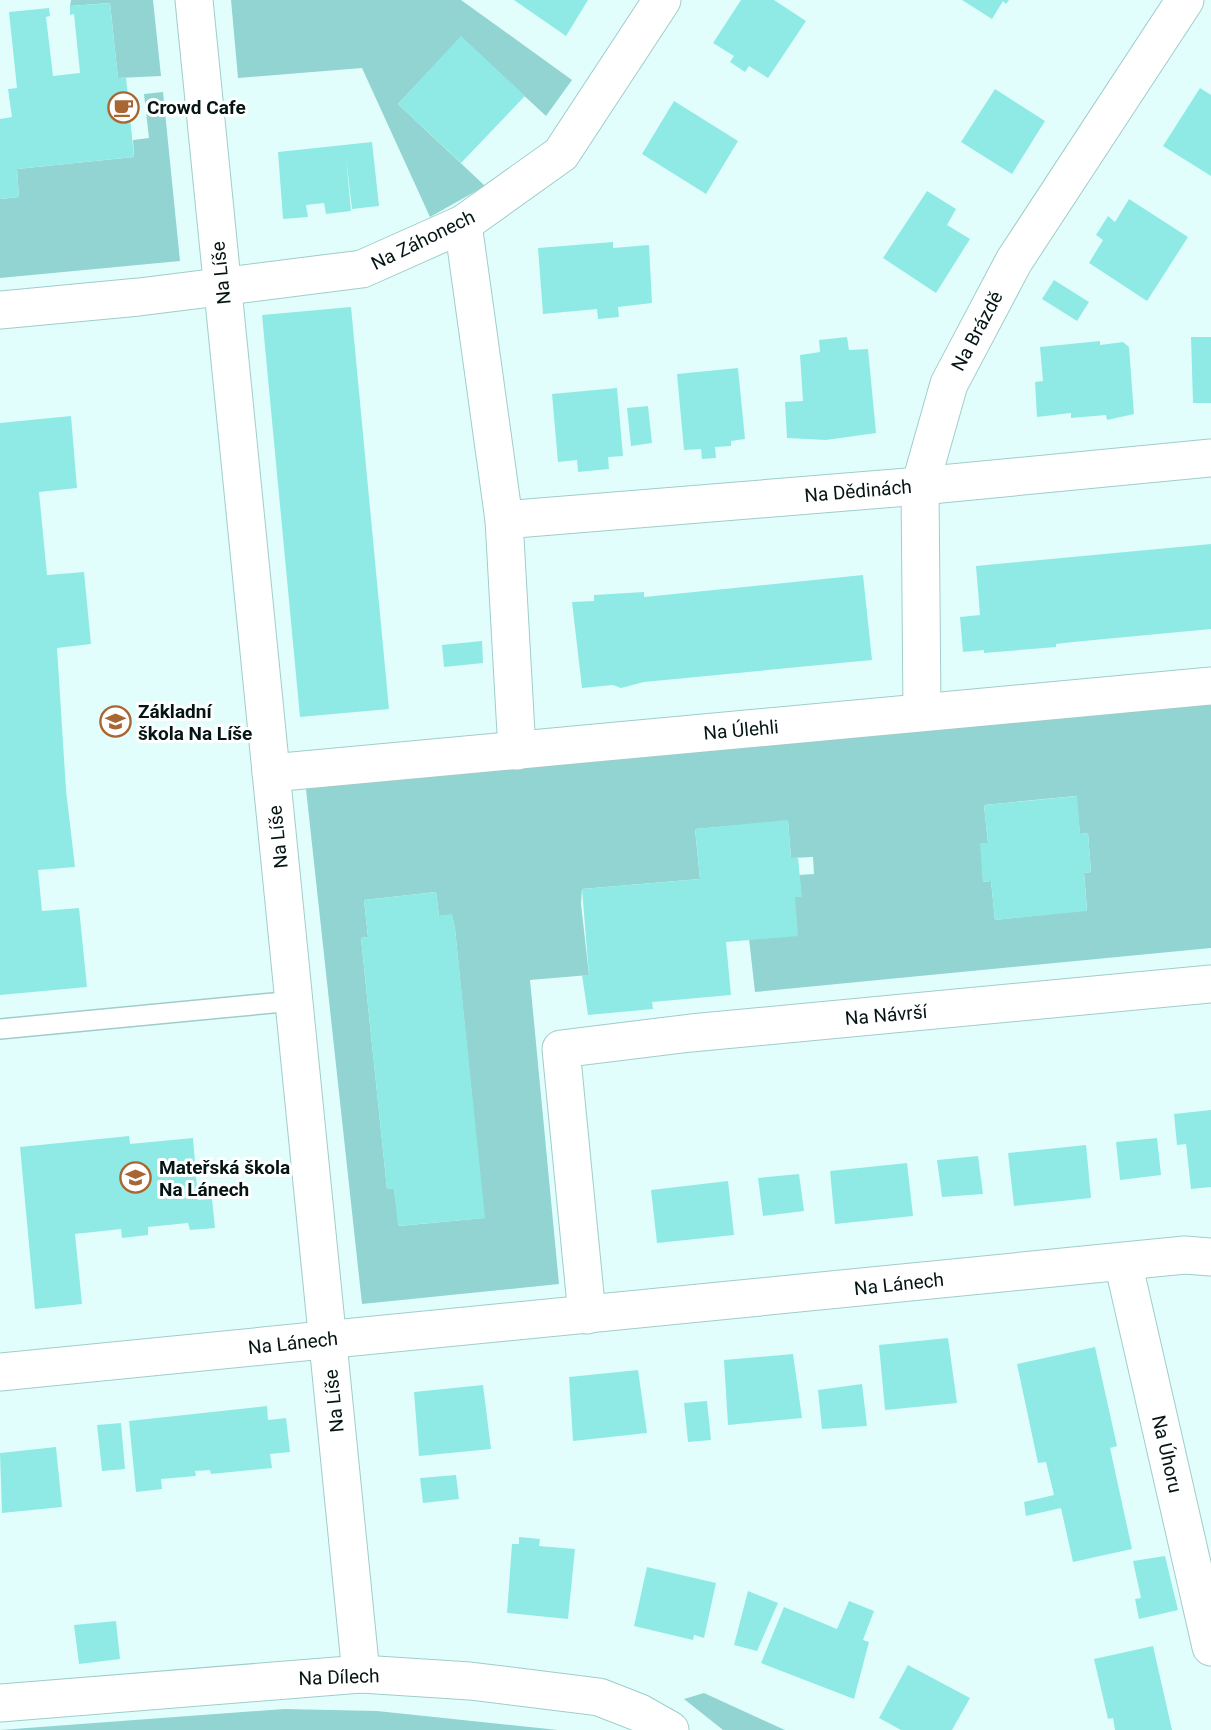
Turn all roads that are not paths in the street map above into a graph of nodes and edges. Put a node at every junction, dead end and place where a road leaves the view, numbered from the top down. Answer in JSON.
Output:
{"nodes":[{"id":1,"x":194,"y":0,"type":"edge"},
{"id":2,"x":662,"y":0,"type":"edge"},
{"id":3,"x":1185,"y":0,"type":"edge"},
{"id":4,"x":463,"y":225,"type":"junction"},
{"id":5,"x":223,"y":287,"type":"junction"},
{"id":6,"x":0,"y":310,"type":"edge"},
{"id":7,"x":1211,"y":458,"type":"edge"},
{"id":8,"x":920,"y":486,"type":"junction"},
{"id":9,"x":504,"y":520,"type":"junction"},
{"id":10,"x":1211,"y":685,"type":"edge"},
{"id":11,"x":922,"y":711,"type":"junction"},
{"id":12,"x":517,"y":751,"type":"junction"},
{"id":13,"x":271,"y":773,"type":"junction"},
{"id":14,"x":1211,"y":984,"type":"edge"},
{"id":15,"x":294,"y":1001,"type":"junction"},
{"id":16,"x":0,"y":1029,"type":"edge"},
{"id":17,"x":1211,"y":1257,"type":"edge"},
{"id":18,"x":1123,"y":1262,"type":"junction"},
{"id":19,"x":587,"y":1315,"type":"junction"},
{"id":20,"x":328,"y":1340,"type":"junction"},
{"id":21,"x":0,"y":1372,"type":"edge"},
{"id":22,"x":1211,"y":1647,"type":"edge"},
{"id":23,"x":361,"y":1674,"type":"junction"},
{"id":24,"x":0,"y":1703,"type":"edge"},
{"id":25,"x":670,"y":1730,"type":"edge"}],
"edges":[{"from":1,"to":5,"type":"street","name":"Na Líše"},
{"from":2,"to":4,"type":"street","name":"Na Záhonech"},
{"from":3,"to":8,"type":"street","name":"Na Brázdě"},
{"from":4,"to":5,"type":"street","name":"Na Záhonech"},
{"from":4,"to":9,"type":"street"},
{"from":5,"to":6,"type":"street","name":"Na Záhonech"},
{"from":5,"to":13,"type":"street","name":"Na Líše"},
{"from":7,"to":8,"type":"street","name":"Na Dědinách"},
{"from":8,"to":9,"type":"street","name":"Na Dědinách"},
{"from":8,"to":11,"type":"street","name":"Na Brázdě"},
{"from":9,"to":12,"type":"street"},
{"from":10,"to":11,"type":"street","name":"Na Úlehli"},
{"from":11,"to":12,"type":"street","name":"Na Úlehli"},
{"from":12,"to":13,"type":"street","name":"Na Úlehli"},
{"from":13,"to":15,"type":"street","name":"Na Líše"},
{"from":14,"to":19,"type":"street","name":"Na Návrší"},
{"from":15,"to":16,"type":"lane"},
{"from":15,"to":20,"type":"street","name":"Na Líše"},
{"from":17,"to":18,"type":"street","name":"Na Lánech"},
{"from":18,"to":19,"type":"street","name":"Na Lánech"},
{"from":18,"to":22,"type":"street","name":"Na Úhoru"},
{"from":19,"to":20,"type":"street","name":"Na Lánech"},
{"from":20,"to":21,"type":"street","name":"Na Lánech"},
{"from":20,"to":23,"type":"street","name":"Na Líše"},
{"from":23,"to":24,"type":"street","name":"Na Dílech"},
{"from":23,"to":25,"type":"street","name":"Na Dílech"}]}
